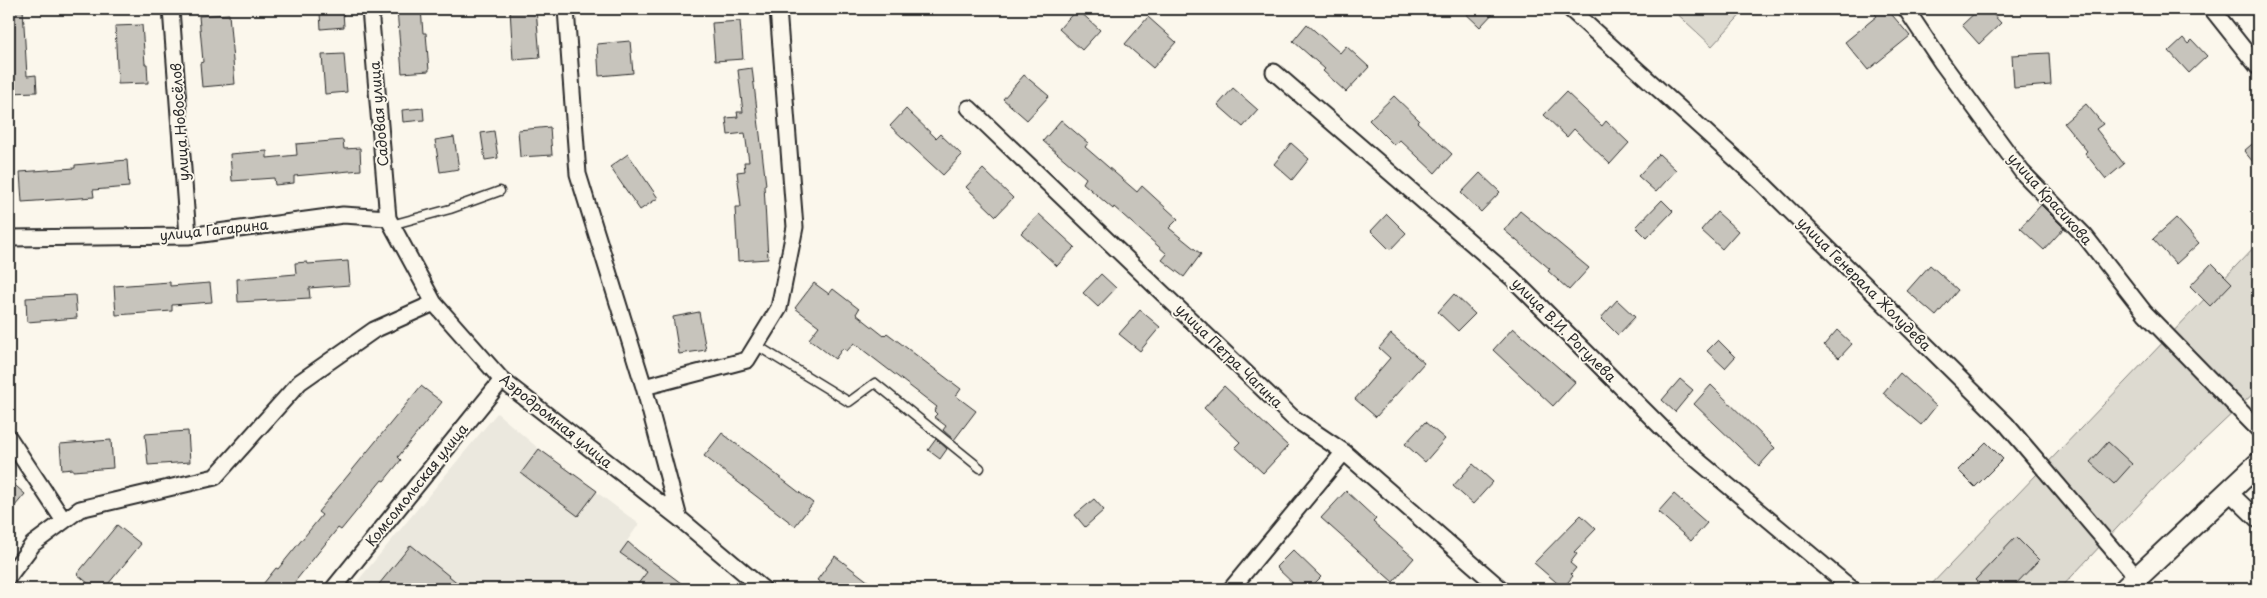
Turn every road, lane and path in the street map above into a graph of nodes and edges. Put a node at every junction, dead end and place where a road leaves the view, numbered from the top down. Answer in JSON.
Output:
{"nodes":[{"id":1,"x":171,"y":9,"type":"edge"},
{"id":2,"x":370,"y":9,"type":"edge"},
{"id":3,"x":566,"y":9,"type":"edge"},
{"id":4,"x":778,"y":9,"type":"edge"},
{"id":5,"x":1570,"y":9,"type":"edge"},
{"id":6,"x":1906,"y":9,"type":"edge"},
{"id":7,"x":2212,"y":9,"type":"edge"},
{"id":8,"x":2258,"y":67,"type":"edge"},
{"id":9,"x":1274,"y":72,"type":"dead end"},
{"id":10,"x":969,"y":108,"type":"dead end"},
{"id":11,"x":500,"y":191,"type":"dead end"},
{"id":12,"x":389,"y":222,"type":"junction"},
{"id":13,"x":188,"y":236,"type":"junction"},
{"id":14,"x":9,"y":238,"type":"edge"},
{"id":15,"x":434,"y":303,"type":"junction"},
{"id":16,"x":756,"y":345,"type":"junction"},
{"id":17,"x":502,"y":380,"type":"junction"},
{"id":18,"x":644,"y":387,"type":"junction"},
{"id":19,"x":2258,"y":429,"type":"edge"},
{"id":20,"x":9,"y":438,"type":"edge"},
{"id":21,"x":1344,"y":452,"type":"junction"},
{"id":22,"x":2258,"y":464,"type":"edge"},
{"id":23,"x":980,"y":468,"type":"dead end"},
{"id":24,"x":2228,"y":491,"type":"junction"},
{"id":25,"x":679,"y":518,"type":"junction"},
{"id":26,"x":2258,"y":520,"type":"edge"},
{"id":27,"x":64,"y":521,"type":"junction"},
{"id":28,"x":9,"y":576,"type":"edge"},
{"id":29,"x":2131,"y":584,"type":"edge"},
{"id":30,"x":333,"y":589,"type":"edge"},
{"id":31,"x":763,"y":589,"type":"edge"},
{"id":32,"x":1231,"y":589,"type":"edge"},
{"id":33,"x":1501,"y":589,"type":"edge"},
{"id":34,"x":1852,"y":589,"type":"edge"}],
"edges":[{"from":1,"to":13,"type":"street","name":"улица Новосёлов"},
{"from":2,"to":12,"type":"street","name":"Садовая улица"},
{"from":3,"to":18,"type":"street"},
{"from":4,"to":16,"type":"street"},
{"from":5,"to":29,"type":"street","name":"улица Генерала Жолудева"},
{"from":6,"to":19,"type":"street","name":"улица Красикова"},
{"from":7,"to":8,"type":"street"},
{"from":9,"to":34,"type":"street","name":"улица В.И. Рогулева"},
{"from":10,"to":21,"type":"street","name":"улица Петра Чагина"},
{"from":11,"to":12,"type":"lane"},
{"from":12,"to":13,"type":"street","name":"улица Гагарина"},
{"from":12,"to":15,"type":"street","name":"Аэродромная улица"},
{"from":13,"to":14,"type":"street","name":"улица Гагарина"},
{"from":15,"to":17,"type":"street","name":"Аэродромная улица"},
{"from":15,"to":27,"type":"street"},
{"from":16,"to":18,"type":"street"},
{"from":16,"to":23,"type":"lane"},
{"from":17,"to":25,"type":"street","name":"Аэродромная улица"},
{"from":17,"to":30,"type":"street","name":"Комсомольская улица"},
{"from":18,"to":25,"type":"street"},
{"from":20,"to":27,"type":"street"},
{"from":21,"to":32,"type":"street"},
{"from":21,"to":33,"type":"street","name":"улица Петра Чагина"},
{"from":22,"to":24,"type":"street"},
{"from":24,"to":26,"type":"street"},
{"from":24,"to":29,"type":"street"},
{"from":25,"to":31,"type":"street","name":"Аэродромная улица"},
{"from":27,"to":28,"type":"street"}]}
